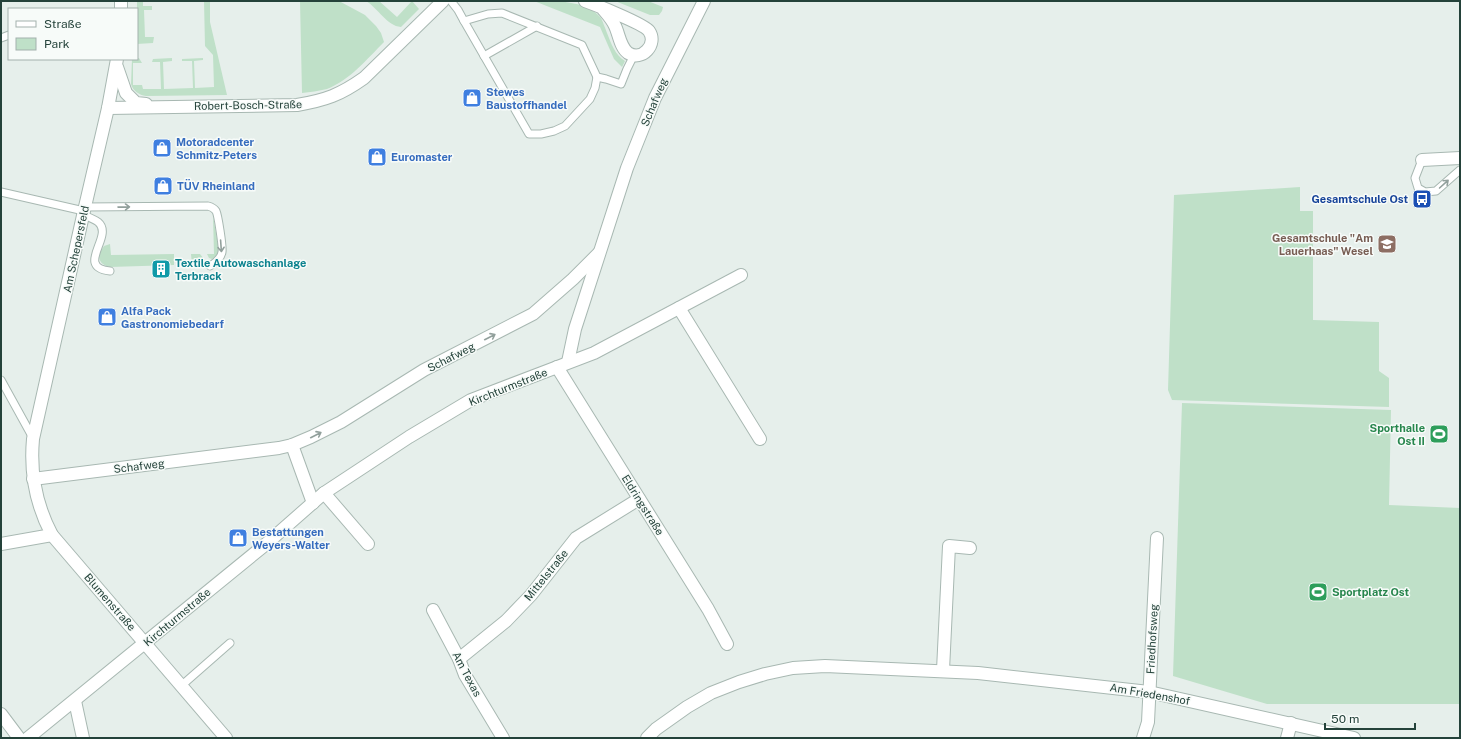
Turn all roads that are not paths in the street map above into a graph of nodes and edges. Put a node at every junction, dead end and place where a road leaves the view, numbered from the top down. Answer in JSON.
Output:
{"nodes":[{"id":1,"x":443,"y":1,"type":"edge"},
{"id":2,"x":451,"y":1,"type":"edge"},
{"id":3,"x":585,"y":1,"type":"edge"},
{"id":4,"x":704,"y":1,"type":"edge"},
{"id":5,"x":602,"y":8,"type":"junction"},
{"id":6,"x":464,"y":21,"type":"junction"},
{"id":7,"x":537,"y":26,"type":"junction"},
{"id":8,"x":634,"y":55,"type":"junction"},
{"id":9,"x":484,"y":56,"type":"junction"},
{"id":10,"x":116,"y":62,"type":"edge"},
{"id":11,"x":597,"y":78,"type":"junction"},
{"id":12,"x":159,"y":106,"type":"junction"},
{"id":13,"x":108,"y":108,"type":"junction"},
{"id":14,"x":1460,"y":158,"type":"edge"},
{"id":15,"x":1422,"y":160,"type":"joint"},
{"id":16,"x":1460,"y":170,"type":"edge"},
{"id":17,"x":1,"y":192,"type":"edge"},
{"id":18,"x":84,"y":211,"type":"junction"},
{"id":19,"x":599,"y":253,"type":"junction"},
{"id":20,"x":210,"y":266,"type":"dead end"},
{"id":21,"x":110,"y":271,"type":"dead end"},
{"id":22,"x":741,"y":275,"type":"dead end"},
{"id":23,"x":679,"y":308,"type":"junction"},
{"id":24,"x":562,"y":365,"type":"junction"},
{"id":25,"x":1,"y":380,"type":"edge"},
{"id":26,"x":34,"y":439,"type":"junction"},
{"id":27,"x":760,"y":439,"type":"dead end"},
{"id":28,"x":292,"y":445,"type":"junction"},
{"id":29,"x":33,"y":479,"type":"junction"},
{"id":30,"x":324,"y":493,"type":"junction"},
{"id":31,"x":639,"y":499,"type":"junction"},
{"id":32,"x":313,"y":503,"type":"junction"},
{"id":33,"x":44,"y":520,"type":"joint"},
{"id":34,"x":52,"y":535,"type":"junction"},
{"id":35,"x":1157,"y":538,"type":"dead end"},
{"id":36,"x":1,"y":544,"type":"edge"},
{"id":37,"x":368,"y":544,"type":"dead end"},
{"id":38,"x":970,"y":548,"type":"dead end"},
{"id":39,"x":433,"y":610,"type":"dead end"},
{"id":40,"x":146,"y":643,"type":"junction"},
{"id":41,"x":230,"y":643,"type":"dead end"},
{"id":42,"x":727,"y":644,"type":"dead end"},
{"id":43,"x":459,"y":659,"type":"junction"},
{"id":44,"x":943,"y":670,"type":"junction"},
{"id":45,"x":181,"y":686,"type":"junction"},
{"id":46,"x":1149,"y":692,"type":"junction"},
{"id":47,"x":75,"y":701,"type":"junction"},
{"id":48,"x":1,"y":714,"type":"edge"},
{"id":49,"x":1291,"y":723,"type":"junction"},
{"id":50,"x":19,"y":738,"type":"edge"},
{"id":51,"x":28,"y":738,"type":"edge"},
{"id":52,"x":83,"y":738,"type":"edge"},
{"id":53,"x":226,"y":738,"type":"edge"},
{"id":54,"x":503,"y":738,"type":"edge"},
{"id":55,"x":647,"y":738,"type":"edge"},
{"id":56,"x":1143,"y":738,"type":"edge"},
{"id":57,"x":1287,"y":738,"type":"edge"},
{"id":58,"x":1354,"y":738,"type":"edge"}],
"edges":[{"from":1,"to":12,"type":"street","name":"Robert-Bosch-Straße"},
{"from":2,"to":6,"type":"lane"},
{"from":3,"to":5,"type":"street"},
{"from":4,"to":19,"type":"street","name":"Schafweg"},
{"from":5,"to":8,"type":"street"},
{"from":5,"to":8,"type":"street"},
{"from":6,"to":7,"type":"lane"},
{"from":6,"to":9,"type":"lane"},
{"from":7,"to":9,"type":"lane"},
{"from":7,"to":11,"type":"lane"},
{"from":8,"to":11,"type":"lane"},
{"from":9,"to":11,"type":"lane"},
{"from":10,"to":12,"type":"street","name":"Robert-Bosch-Straße"},
{"from":10,"to":13,"type":"street","name":"Am Schepersfeld"},
{"from":12,"to":13,"type":"street","name":"Robert-Bosch-Straße"},
{"from":13,"to":18,"type":"street","name":"Am Schepersfeld"},
{"from":14,"to":15,"type":"street"},
{"from":15,"to":16,"type":"lane","one_way":true},
{"from":17,"to":18,"type":"lane"},
{"from":18,"to":20,"type":"lane","one_way":true},
{"from":18,"to":21,"type":"lane"},
{"from":18,"to":26,"type":"street","name":"Am Schepersfeld"},
{"from":19,"to":24,"type":"street","name":"Schafweg"},
{"from":28,"to":19,"type":"street","name":"Schafweg","one_way":true},
{"from":22,"to":23,"type":"street","name":"Kirchturmstraße"},
{"from":23,"to":24,"type":"street","name":"Kirchturmstraße"},
{"from":23,"to":27,"type":"street"},
{"from":24,"to":30,"type":"street","name":"Kirchturmstraße"},
{"from":24,"to":31,"type":"street","name":"Eldringstraße"},
{"from":25,"to":26,"type":"lane"},
{"from":26,"to":29,"type":"street","name":"Am Schepersfeld"},
{"from":28,"to":29,"type":"street","name":"Schafweg"},
{"from":28,"to":32,"type":"street"},
{"from":29,"to":33,"type":"street","name":"Am Schepersfeld"},
{"from":30,"to":32,"type":"street","name":"Kirchturmstraße"},
{"from":30,"to":37,"type":"street"},
{"from":31,"to":42,"type":"street","name":"Eldringstraße"},
{"from":31,"to":43,"type":"street","name":"Mittelstraße"},
{"from":32,"to":40,"type":"street","name":"Kirchturmstraße"},
{"from":33,"to":34,"type":"street","name":"Blumenstraße"},
{"from":34,"to":36,"type":"street"},
{"from":34,"to":40,"type":"street","name":"Blumenstraße"},
{"from":35,"to":46,"type":"street","name":"Friedhofsweg"},
{"from":38,"to":44,"type":"street"},
{"from":39,"to":43,"type":"street","name":"Am Texas"},
{"from":40,"to":45,"type":"street","name":"Blumenstraße"},
{"from":40,"to":47,"type":"street","name":"Kirchturmstraße"},
{"from":41,"to":45,"type":"lane"},
{"from":43,"to":54,"type":"street","name":"Am Texas"},
{"from":44,"to":46,"type":"street","name":"Am Friedenshof"},
{"from":44,"to":55,"type":"street","name":"Am Friedenshof"},
{"from":45,"to":53,"type":"street","name":"Blumenstraße"},
{"from":46,"to":49,"type":"street","name":"Am Friedenshof"},
{"from":46,"to":56,"type":"street","name":"Friedhofsweg"},
{"from":47,"to":51,"type":"street","name":"Kirchturmstraße"},
{"from":47,"to":52,"type":"street"},
{"from":48,"to":50,"type":"street"},
{"from":49,"to":57,"type":"street"},
{"from":49,"to":58,"type":"street","name":"Am Friedenshof"}]}
